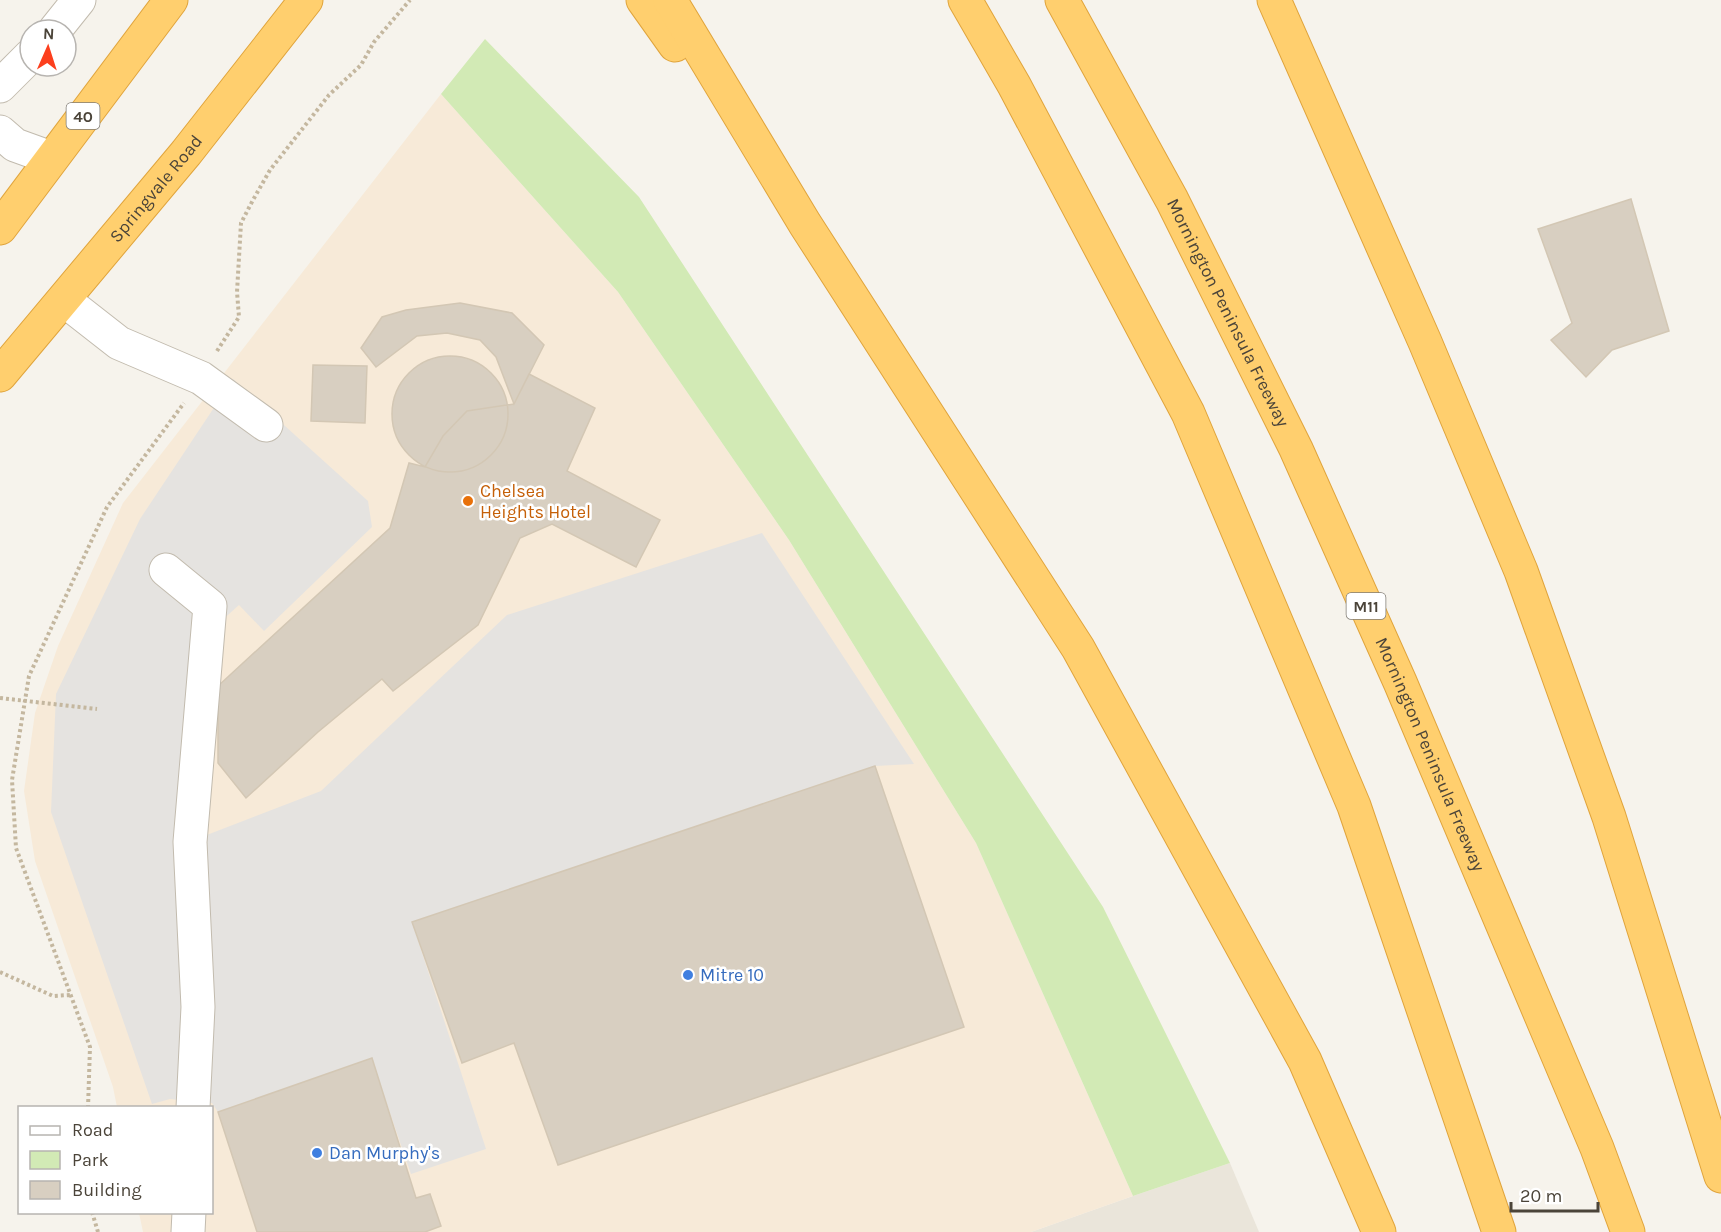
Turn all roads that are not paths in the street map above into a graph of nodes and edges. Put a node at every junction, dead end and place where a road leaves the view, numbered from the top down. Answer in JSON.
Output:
{"nodes":[{"id":1,"x":80,"y":0,"type":"edge"},
{"id":2,"x":171,"y":0,"type":"edge"},
{"id":3,"x":306,"y":0,"type":"edge"},
{"id":4,"x":643,"y":0,"type":"edge"},
{"id":5,"x":670,"y":0,"type":"edge"},
{"id":6,"x":965,"y":0,"type":"edge"},
{"id":7,"x":1062,"y":0,"type":"edge"},
{"id":8,"x":1274,"y":0,"type":"edge"},
{"id":9,"x":65,"y":18,"type":"edge"},
{"id":10,"x":18,"y":68,"type":"edge"},
{"id":11,"x":0,"y":86,"type":"edge"},
{"id":12,"x":0,"y":132,"type":"edge"},
{"id":13,"x":51,"y":158,"type":"junction"},
{"id":14,"x":2,"y":221,"type":"edge"},
{"id":15,"x":804,"y":224,"type":"junction"},
{"id":16,"x":64,"y":300,"type":"junction"},
{"id":17,"x":0,"y":375,"type":"edge"},
{"id":18,"x":266,"y":424,"type":"dead end"},
{"id":19,"x":166,"y":570,"type":"dead end"},
{"id":20,"x":194,"y":1106,"type":"edge"},
{"id":21,"x":1721,"y":1176,"type":"edge"},
{"id":22,"x":189,"y":1214,"type":"edge"},
{"id":23,"x":188,"y":1232,"type":"edge"},
{"id":24,"x":1379,"y":1232,"type":"edge"},
{"id":25,"x":1499,"y":1232,"type":"edge"},
{"id":26,"x":1628,"y":1232,"type":"edge"}],
"edges":[{"from":1,"to":9,"type":"lane"},
{"from":2,"to":13,"type":"highway","number":"40"},
{"from":3,"to":16,"type":"highway","name":"Springvale Road"},
{"from":4,"to":15,"type":"highway"},
{"from":5,"to":15,"type":"highway"},
{"from":6,"to":25,"type":"highway"},
{"from":7,"to":26,"type":"highway","name":"Mornington Peninsula Freeway","number":"M11"},
{"from":8,"to":21,"type":"highway"},
{"from":10,"to":11,"type":"lane"},
{"from":12,"to":13,"type":"lane"},
{"from":13,"to":14,"type":"highway","number":"40"},
{"from":15,"to":24,"type":"highway"},
{"from":16,"to":17,"type":"highway","name":"Springvale Road"},
{"from":16,"to":18,"type":"lane"},
{"from":19,"to":20,"type":"lane"},
{"from":22,"to":23,"type":"lane"}]}
